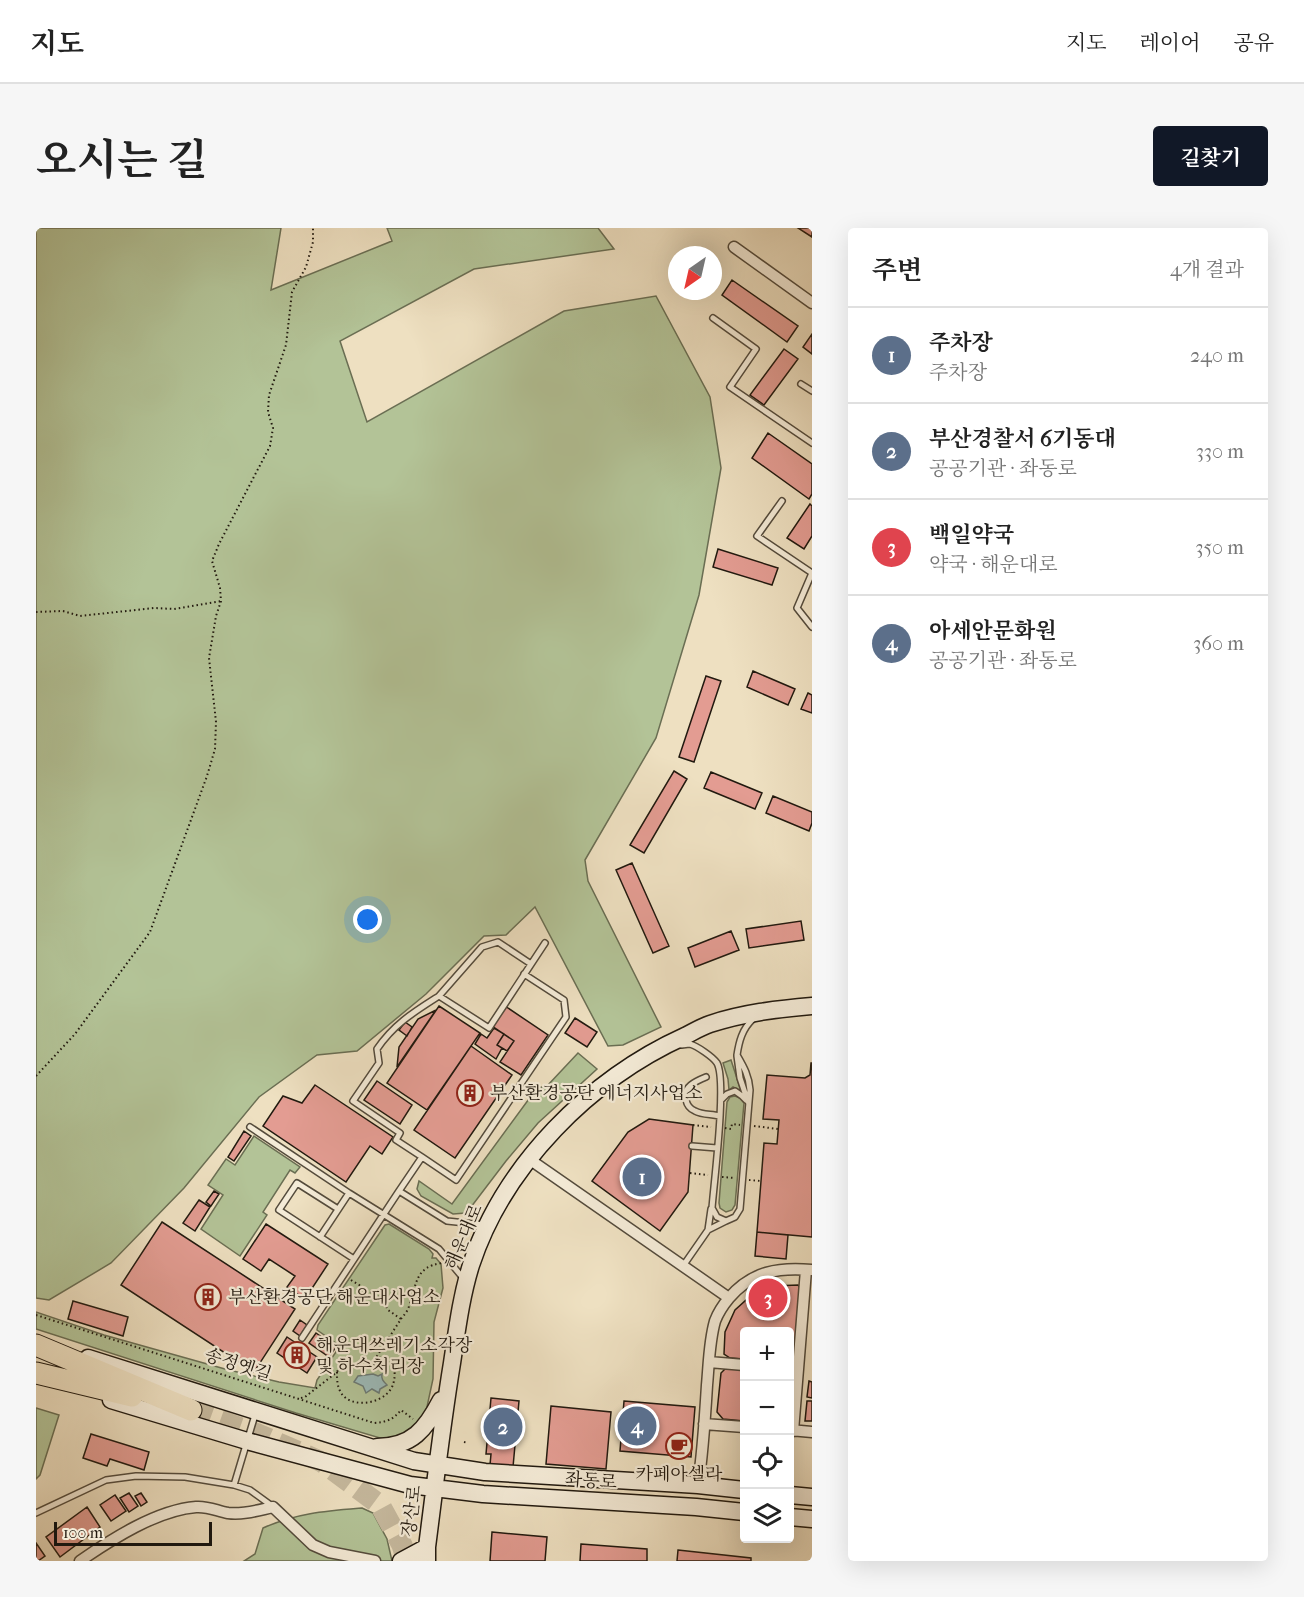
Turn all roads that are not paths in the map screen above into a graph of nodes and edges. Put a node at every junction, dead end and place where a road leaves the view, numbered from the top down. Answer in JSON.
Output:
{"nodes":[{"id":1,"x":734,"y":247,"type":"dead end"},
{"id":2,"x":812,"y":303,"type":"edge"},
{"id":3,"x":713,"y":318,"type":"dead end"},
{"id":4,"x":801,"y":384,"type":"dead end"},
{"id":5,"x":812,"y":391,"type":"edge"},
{"id":6,"x":812,"y":443,"type":"edge"},
{"id":7,"x":782,"y":501,"type":"dead end"},
{"id":8,"x":812,"y":573,"type":"edge"},
{"id":9,"x":812,"y":627,"type":"edge"},
{"id":10,"x":545,"y":943,"type":"dead end"},
{"id":11,"x":531,"y":964,"type":"junction"},
{"id":12,"x":524,"y":974,"type":"junction"},
{"id":13,"x":439,"y":996,"type":"junction"},
{"id":14,"x":812,"y":1006,"type":"edge"},
{"id":15,"x":763,"y":1011,"type":"junction"},
{"id":16,"x":658,"y":1048,"type":"junction"},
{"id":17,"x":706,"y":1077,"type":"dead end"},
{"id":18,"x":721,"y":1100,"type":"junction"},
{"id":19,"x":748,"y":1104,"type":"junction"},
{"id":20,"x":719,"y":1116,"type":"junction"},
{"id":21,"x":250,"y":1127,"type":"dead end"},
{"id":22,"x":692,"y":1146,"type":"dead end"},
{"id":23,"x":717,"y":1148,"type":"junction"},
{"id":24,"x":422,"y":1157,"type":"junction"},
{"id":25,"x":529,"y":1159,"type":"junction"},
{"id":26,"x":399,"y":1191,"type":"junction"},
{"id":27,"x":349,"y":1192,"type":"junction"},
{"id":28,"x":712,"y":1208,"type":"junction"},
{"id":29,"x":338,"y":1209,"type":"junction"},
{"id":30,"x":383,"y":1214,"type":"junction"},
{"id":31,"x":726,"y":1221,"type":"junction"},
{"id":32,"x":487,"y":1225,"type":"junction"},
{"id":33,"x":708,"y":1230,"type":"junction"},
{"id":34,"x":320,"y":1237,"type":"junction"},
{"id":35,"x":354,"y":1259,"type":"junction"},
{"id":36,"x":683,"y":1266,"type":"junction"},
{"id":37,"x":809,"y":1270,"type":"edge"},
{"id":38,"x":466,"y":1281,"type":"junction"},
{"id":39,"x":729,"y":1298,"type":"junction"},
{"id":40,"x":302,"y":1338,"type":"dead end"},
{"id":41,"x":36,"y":1343,"type":"edge"},
{"id":42,"x":709,"y":1362,"type":"junction"},
{"id":43,"x":740,"y":1365,"type":"edge"},
{"id":44,"x":794,"y":1369,"type":"edge"},
{"id":45,"x":36,"y":1375,"type":"edge"},
{"id":46,"x":448,"y":1386,"type":"junction"},
{"id":47,"x":256,"y":1411,"type":"junction"},
{"id":48,"x":704,"y":1424,"type":"junction"},
{"id":49,"x":740,"y":1427,"type":"edge"},
{"id":50,"x":794,"y":1431,"type":"edge"},
{"id":51,"x":812,"y":1432,"type":"edge"},
{"id":52,"x":247,"y":1441,"type":"junction"},
{"id":53,"x":368,"y":1447,"type":"junction"},
{"id":54,"x":437,"y":1466,"type":"junction"},
{"id":55,"x":234,"y":1485,"type":"junction"},
{"id":56,"x":698,"y":1485,"type":"junction"},
{"id":57,"x":434,"y":1488,"type":"junction"},
{"id":58,"x":740,"y":1490,"type":"edge"},
{"id":59,"x":794,"y":1495,"type":"edge"},
{"id":60,"x":812,"y":1497,"type":"edge"},
{"id":61,"x":273,"y":1507,"type":"junction"},
{"id":62,"x":740,"y":1512,"type":"edge"},
{"id":63,"x":36,"y":1514,"type":"edge"},
{"id":64,"x":794,"y":1517,"type":"edge"},
{"id":65,"x":812,"y":1519,"type":"edge"},
{"id":66,"x":427,"y":1554,"type":"edge"},
{"id":67,"x":80,"y":1561,"type":"edge"},
{"id":68,"x":375,"y":1561,"type":"edge"},
{"id":69,"x":401,"y":1561,"type":"edge"}],
"edges":[{"from":1,"to":2,"type":"street"},
{"from":3,"to":6,"type":"lane"},
{"from":4,"to":5,"type":"lane"},
{"from":7,"to":8,"type":"lane"},
{"from":8,"to":9,"type":"lane"},
{"from":10,"to":11,"type":"lane"},
{"from":11,"to":12,"type":"lane"},
{"from":11,"to":13,"type":"lane"},
{"from":12,"to":13,"type":"lane"},
{"from":12,"to":24,"type":"lane"},
{"from":13,"to":24,"type":"lane"},
{"from":14,"to":15,"type":"main road","name":"해운대로"},
{"from":15,"to":16,"type":"main road","name":"해운대로"},
{"from":15,"to":19,"type":"lane"},
{"from":16,"to":18,"type":"lane"},
{"from":16,"to":25,"type":"main road","name":"해운대로"},
{"from":17,"to":20,"type":"lane"},
{"from":18,"to":19,"type":"lane"},
{"from":18,"to":20,"type":"lane"},
{"from":19,"to":31,"type":"lane"},
{"from":20,"to":23,"type":"lane"},
{"from":21,"to":27,"type":"lane"},
{"from":22,"to":23,"type":"lane"},
{"from":23,"to":28,"type":"lane"},
{"from":24,"to":26,"type":"lane"},
{"from":25,"to":32,"type":"main road","name":"해운대로"},
{"from":25,"to":36,"type":"street"},
{"from":26,"to":30,"type":"lane"},
{"from":26,"to":32,"type":"lane"},
{"from":27,"to":29,"type":"lane"},
{"from":27,"to":30,"type":"lane"},
{"from":28,"to":31,"type":"lane"},
{"from":28,"to":33,"type":"lane"},
{"from":29,"to":34,"type":"lane"},
{"from":29,"to":34,"type":"lane"},
{"from":30,"to":35,"type":"lane"},
{"from":30,"to":38,"type":"lane"},
{"from":31,"to":33,"type":"lane"},
{"from":32,"to":38,"type":"main road","name":"해운대로"},
{"from":33,"to":36,"type":"lane"},
{"from":34,"to":35,"type":"lane"},
{"from":35,"to":40,"type":"lane"},
{"from":36,"to":39,"type":"street"},
{"from":37,"to":39,"type":"street"},
{"from":37,"to":44,"type":"street"},
{"from":38,"to":46,"type":"main road","name":"해운대로"},
{"from":39,"to":42,"type":"street"},
{"from":41,"to":45,"type":"highway"},
{"from":41,"to":47,"type":"main road"},
{"from":42,"to":43,"type":"street"},
{"from":42,"to":48,"type":"street"},
{"from":45,"to":52,"type":"main road"},
{"from":46,"to":53,"type":"main road"},
{"from":46,"to":54,"type":"main road","name":"해운대로"},
{"from":47,"to":52,"type":"lane"},
{"from":47,"to":53,"type":"main road"},
{"from":48,"to":49,"type":"street"},
{"from":48,"to":56,"type":"street"},
{"from":50,"to":51,"type":"street"},
{"from":52,"to":55,"type":"lane"},
{"from":52,"to":57,"type":"main road"},
{"from":53,"to":54,"type":"main road"},
{"from":54,"to":56,"type":"main road","name":"좌동로"},
{"from":54,"to":57,"type":"main road","name":"장산로"},
{"from":55,"to":61,"type":"lane"},
{"from":55,"to":63,"type":"lane"},
{"from":56,"to":58,"type":"main road","name":"좌동로"},
{"from":57,"to":62,"type":"main road","name":"좌동로"},
{"from":57,"to":66,"type":"main road","name":"장산로"},
{"from":59,"to":60,"type":"main road"},
{"from":61,"to":67,"type":"street"},
{"from":61,"to":68,"type":"street"},
{"from":64,"to":65,"type":"main road"},
{"from":66,"to":69,"type":"main road"}]}
